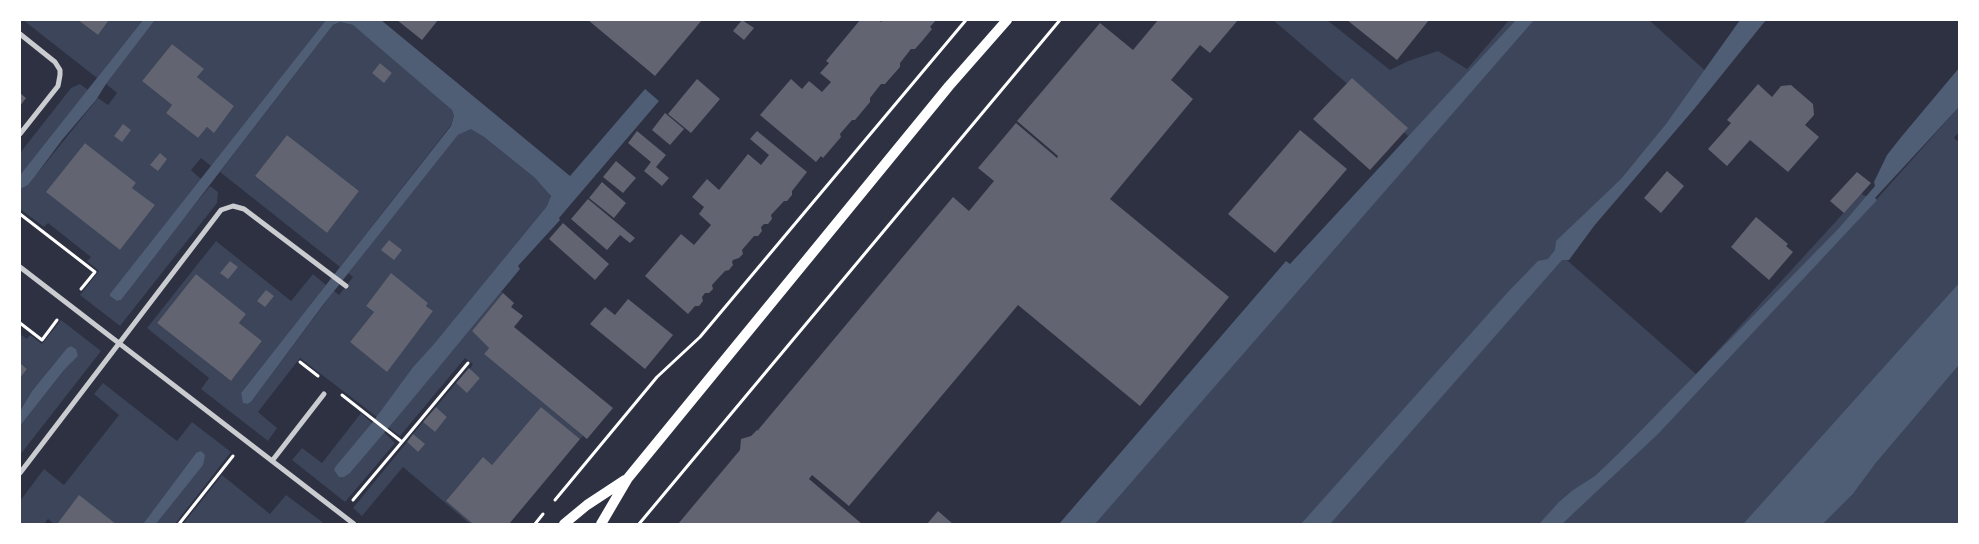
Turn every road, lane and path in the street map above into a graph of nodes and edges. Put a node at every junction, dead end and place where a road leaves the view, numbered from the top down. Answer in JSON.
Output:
{"nodes":[{"id":1,"x":966,"y":20,"type":"edge"},
{"id":2,"x":1007,"y":20,"type":"edge"},
{"id":3,"x":1060,"y":20,"type":"edge"},
{"id":4,"x":20,"y":34,"type":"edge"},
{"id":5,"x":20,"y":134,"type":"edge"},
{"id":6,"x":20,"y":267,"type":"edge"},
{"id":7,"x":346,"y":286,"type":"dead end"},
{"id":8,"x":119,"y":343,"type":"junction"},
{"id":9,"x":468,"y":363,"type":"dead end"},
{"id":10,"x":324,"y":394,"type":"dead end"},
{"id":11,"x":370,"y":417,"type":"dead end"},
{"id":12,"x":245,"y":440,"type":"junction"},
{"id":13,"x":402,"y":442,"type":"junction"},
{"id":14,"x":272,"y":461,"type":"junction"},
{"id":15,"x":20,"y":472,"type":"edge"},
{"id":16,"x":628,"y":478,"type":"junction"},
{"id":17,"x":554,"y":501,"type":"dead end"},
{"id":18,"x":547,"y":509,"type":"dead end"},
{"id":19,"x":342,"y":514,"type":"junction"},
{"id":20,"x":179,"y":524,"type":"edge"},
{"id":21,"x":354,"y":524,"type":"edge"},
{"id":22,"x":535,"y":524,"type":"edge"},
{"id":23,"x":564,"y":524,"type":"edge"},
{"id":24,"x":601,"y":524,"type":"edge"},
{"id":25,"x":638,"y":524,"type":"edge"}],
"edges":[{"from":1,"to":17,"type":"path"},
{"from":2,"to":16,"type":"main road"},
{"from":3,"to":25,"type":"path"},
{"from":4,"to":5,"type":"street"},
{"from":6,"to":8,"type":"street"},
{"from":7,"to":8,"type":"street"},
{"from":8,"to":12,"type":"street"},
{"from":8,"to":15,"type":"street"},
{"from":9,"to":13,"type":"path"},
{"from":10,"to":14,"type":"street"},
{"from":11,"to":13,"type":"path"},
{"from":12,"to":14,"type":"street"},
{"from":12,"to":20,"type":"path"},
{"from":13,"to":19,"type":"path"},
{"from":14,"to":19,"type":"street"},
{"from":16,"to":23,"type":"main road"},
{"from":16,"to":24,"type":"main road"},
{"from":18,"to":22,"type":"path"},
{"from":19,"to":21,"type":"street"}]}
